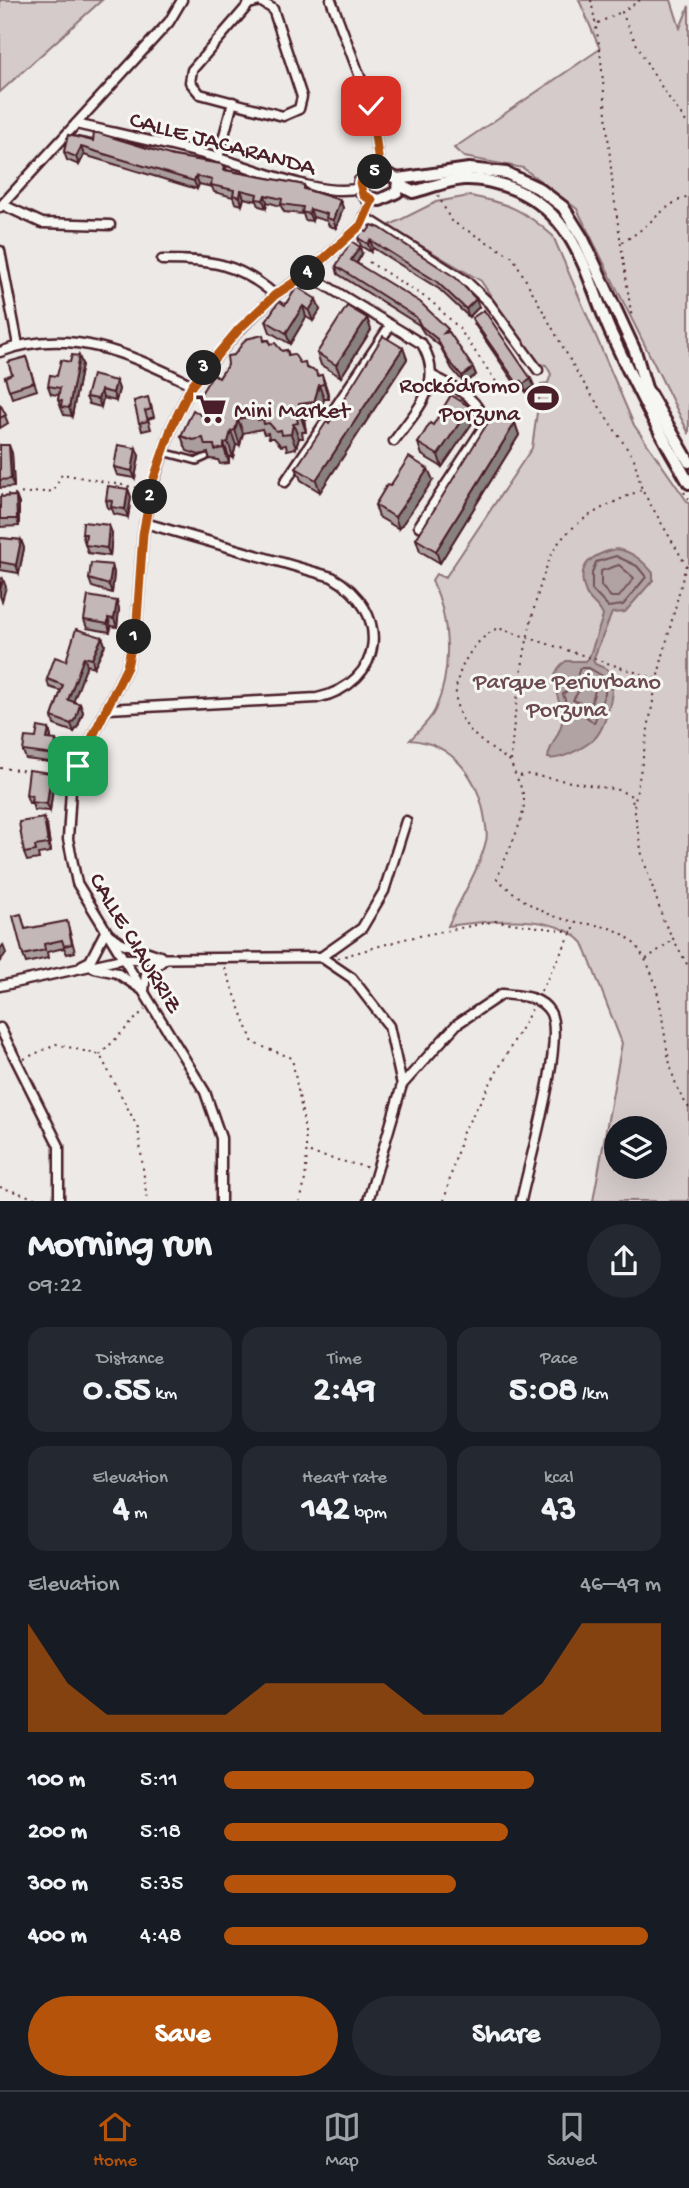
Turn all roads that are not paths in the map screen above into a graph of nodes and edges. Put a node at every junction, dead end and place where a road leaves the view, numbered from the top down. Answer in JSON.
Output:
{"nodes":[{"id":1,"x":182,"y":0,"type":"edge"},
{"id":2,"x":331,"y":0,"type":"edge"},
{"id":3,"x":233,"y":102,"type":"junction"},
{"id":4,"x":76,"y":124,"type":"junction"},
{"id":5,"x":218,"y":158,"type":"junction"},
{"id":6,"x":380,"y":171,"type":"junction"},
{"id":7,"x":398,"y":182,"type":"junction"},
{"id":8,"x":360,"y":188,"type":"junction"},
{"id":9,"x":372,"y":200,"type":"junction"},
{"id":10,"x":1,"y":206,"type":"edge"},
{"id":11,"x":365,"y":217,"type":"junction"},
{"id":12,"x":110,"y":225,"type":"dead end"},
{"id":13,"x":0,"y":251,"type":"edge"},
{"id":14,"x":162,"y":260,"type":"dead end"},
{"id":15,"x":307,"y":274,"type":"junction"},
{"id":16,"x":275,"y":295,"type":"junction"},
{"id":17,"x":390,"y":326,"type":"junction"},
{"id":18,"x":18,"y":345,"type":"junction"},
{"id":19,"x":0,"y":352,"type":"edge"},
{"id":20,"x":538,"y":370,"type":"dead end"},
{"id":21,"x":433,"y":376,"type":"junction"},
{"id":22,"x":192,"y":385,"type":"junction"},
{"id":23,"x":394,"y":441,"type":"dead end"},
{"id":24,"x":162,"y":452,"type":"junction"},
{"id":25,"x":206,"y":457,"type":"dead end"},
{"id":26,"x":689,"y":463,"type":"edge"},
{"id":27,"x":285,"y":482,"type":"dead end"},
{"id":28,"x":684,"y":484,"type":"edge"},
{"id":29,"x":145,"y":523,"type":"junction"},
{"id":30,"x":419,"y":526,"type":"dead end"},
{"id":31,"x":108,"y":709,"type":"junction"},
{"id":32,"x":406,"y":821,"type":"dead end"},
{"id":33,"x":105,"y":932,"type":"junction"},
{"id":34,"x":167,"y":958,"type":"junction"},
{"id":35,"x":122,"y":959,"type":"junction"},
{"id":36,"x":324,"y":959,"type":"junction"},
{"id":37,"x":77,"y":969,"type":"junction"},
{"id":38,"x":0,"y":986,"type":"edge"},
{"id":39,"x":144,"y":992,"type":"junction"},
{"id":40,"x":0,"y":1028,"type":"edge"},
{"id":41,"x":402,"y":1085,"type":"junction"},
{"id":42,"x":59,"y":1201,"type":"edge"},
{"id":43,"x":221,"y":1201,"type":"edge"},
{"id":44,"x":368,"y":1201,"type":"edge"},
{"id":45,"x":521,"y":1201,"type":"edge"}],
"edges":[{"from":1,"to":4,"type":"street"},
{"from":2,"to":6,"type":"street"},
{"from":3,"to":3,"type":"street"},
{"from":3,"to":5,"type":"street"},
{"from":4,"to":5,"type":"street","name":"CALLE JACARANDA"},
{"from":4,"to":10,"type":"street"},
{"from":5,"to":8,"type":"street","name":"CALLE JACARANDA"},
{"from":6,"to":7,"type":"street"},
{"from":6,"to":8,"type":"street"},
{"from":7,"to":9,"type":"street"},
{"from":7,"to":26,"type":"street"},
{"from":7,"to":28,"type":"street"},
{"from":8,"to":9,"type":"street"},
{"from":9,"to":11,"type":"street","name":"CALLE CIAURRIZ"},
{"from":10,"to":12,"type":"street"},
{"from":11,"to":15,"type":"street","name":"CALLE CIAURRIZ"},
{"from":11,"to":20,"type":"street"},
{"from":13,"to":18,"type":"street"},
{"from":14,"to":16,"type":"street"},
{"from":15,"to":16,"type":"street","name":"CALLE CIAURRIZ"},
{"from":15,"to":17,"type":"street"},
{"from":16,"to":22,"type":"street","name":"CALLE CIAURRIZ"},
{"from":17,"to":21,"type":"street"},
{"from":17,"to":27,"type":"street"},
{"from":18,"to":19,"type":"street"},
{"from":18,"to":22,"type":"street"},
{"from":21,"to":23,"type":"street"},
{"from":21,"to":30,"type":"street"},
{"from":22,"to":24,"type":"street","name":"CALLE CIAURRIZ"},
{"from":24,"to":25,"type":"lane"},
{"from":24,"to":29,"type":"street","name":"CALLE CIAURRIZ"},
{"from":29,"to":31,"type":"street","name":"CALLE CIAURRIZ"},
{"from":29,"to":31,"type":"street"},
{"from":31,"to":33,"type":"street","name":"CALLE CIAURRIZ"},
{"from":32,"to":36,"type":"street"},
{"from":33,"to":34,"type":"street"},
{"from":33,"to":35,"type":"street","name":"CALLE CIAURRIZ"},
{"from":33,"to":37,"type":"street"},
{"from":34,"to":35,"type":"street"},
{"from":34,"to":36,"type":"street"},
{"from":34,"to":39,"type":"street"},
{"from":35,"to":37,"type":"street"},
{"from":35,"to":39,"type":"street","name":"CALLE CIAURRIZ"},
{"from":36,"to":41,"type":"street"},
{"from":37,"to":38,"type":"street"},
{"from":37,"to":39,"type":"street"},
{"from":39,"to":43,"type":"street","name":"CALLE CIAURRIZ"},
{"from":40,"to":42,"type":"street"},
{"from":41,"to":44,"type":"street"},
{"from":41,"to":45,"type":"street"}]}
